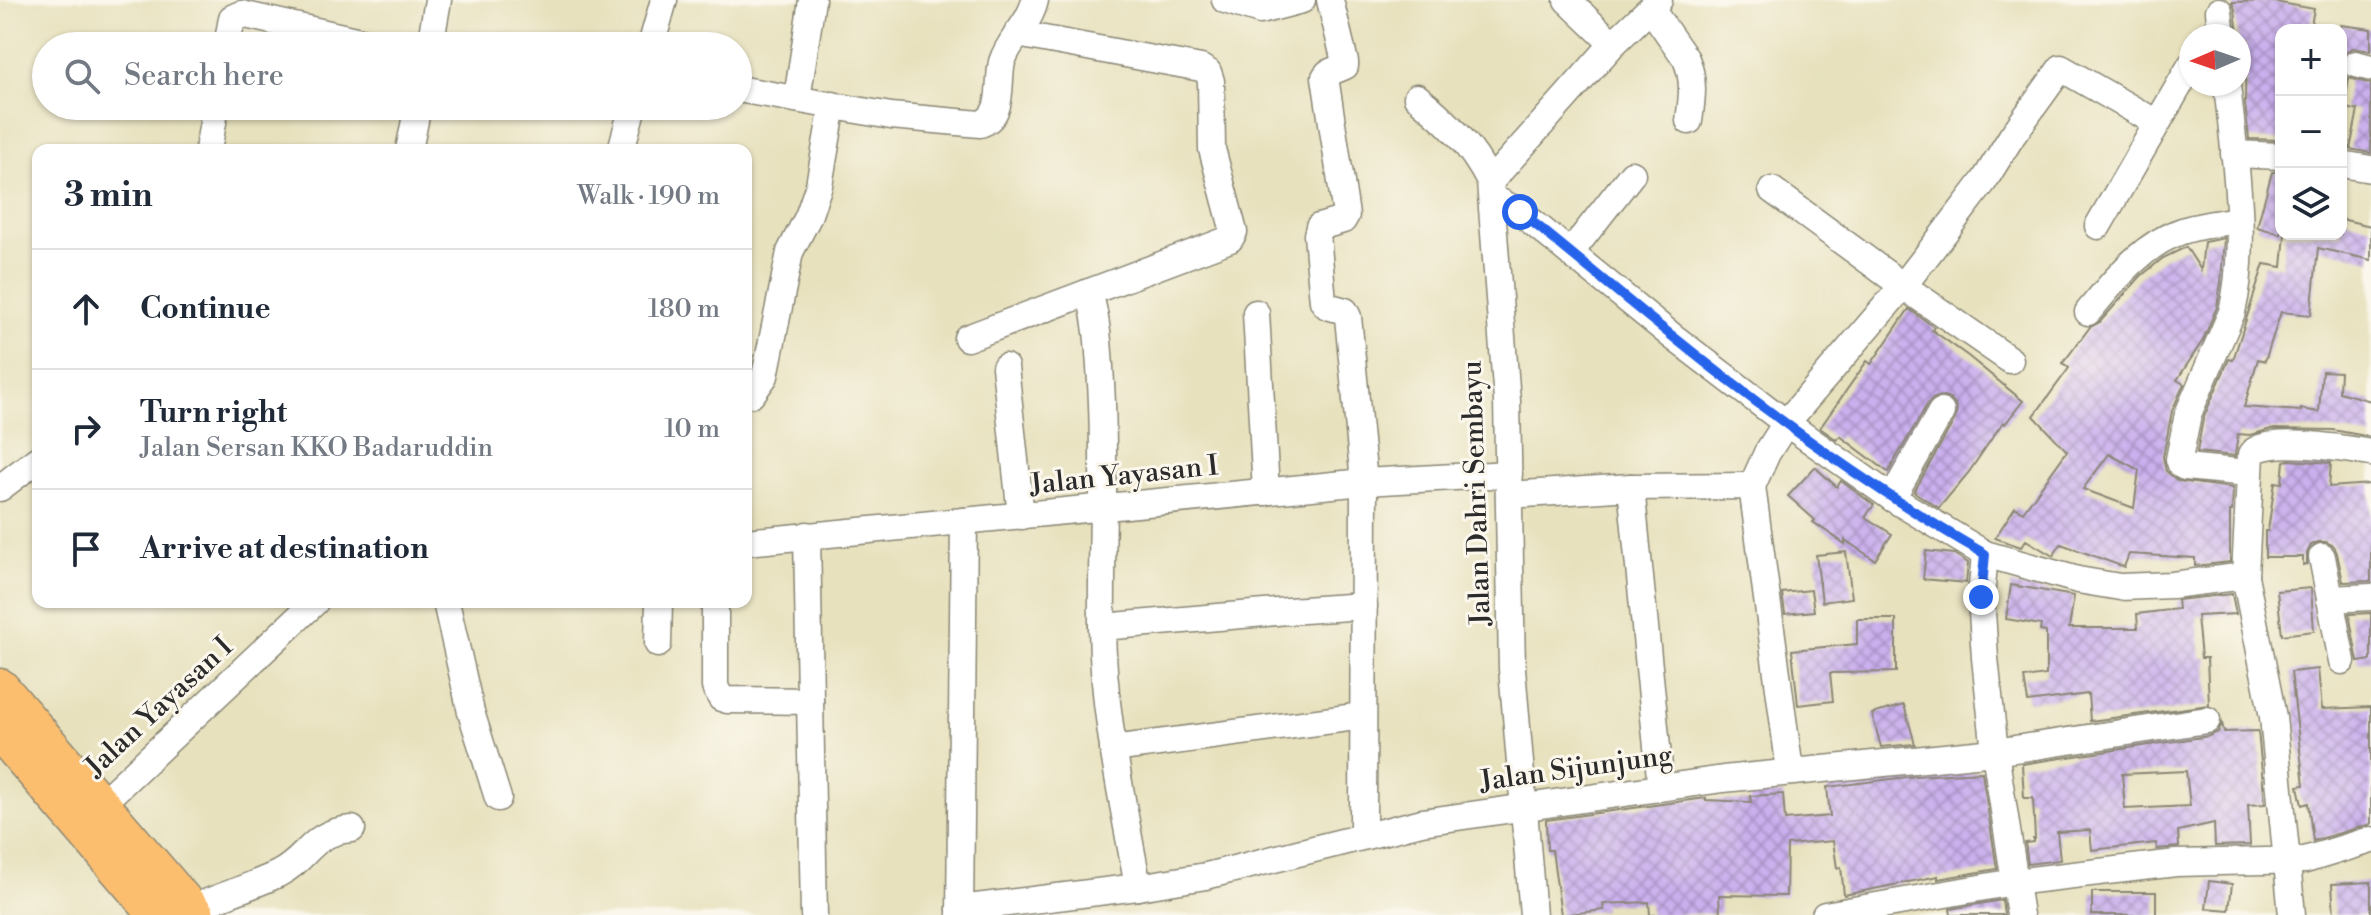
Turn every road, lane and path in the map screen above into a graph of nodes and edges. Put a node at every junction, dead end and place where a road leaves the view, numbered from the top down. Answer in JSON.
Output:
{"nodes":[{"id":1,"x":438,"y":0,"type":"edge"},
{"id":2,"x":664,"y":0,"type":"edge"},
{"id":3,"x":812,"y":0,"type":"edge"},
{"id":4,"x":1035,"y":0,"type":"edge"},
{"id":5,"x":1225,"y":0,"type":"edge"},
{"id":6,"x":1302,"y":0,"type":"edge"},
{"id":7,"x":1330,"y":0,"type":"edge"},
{"id":8,"x":1567,"y":0,"type":"edge"},
{"id":9,"x":1655,"y":5,"type":"edge"},
{"id":10,"x":270,"y":9,"type":"edge"},
{"id":11,"x":230,"y":32,"type":"edge"},
{"id":12,"x":340,"y":32,"type":"edge"},
{"id":13,"x":432,"y":32,"type":"edge"},
{"id":14,"x":655,"y":32,"type":"edge"},
{"id":15,"x":1017,"y":34,"type":"junction"},
{"id":16,"x":1613,"y":44,"type":"junction"},
{"id":17,"x":2179,"y":85,"type":"edge"},
{"id":18,"x":752,"y":91,"type":"edge"},
{"id":19,"x":2228,"y":96,"type":"edge"},
{"id":20,"x":1417,"y":97,"type":"dead end"},
{"id":21,"x":797,"y":99,"type":"junction"},
{"id":22,"x":833,"y":105,"type":"junction"},
{"id":23,"x":213,"y":120,"type":"edge"},
{"id":24,"x":415,"y":120,"type":"edge"},
{"id":25,"x":629,"y":120,"type":"edge"},
{"id":26,"x":1689,"y":121,"type":"dead end"},
{"id":27,"x":2157,"y":123,"type":"junction"},
{"id":28,"x":209,"y":144,"type":"edge"},
{"id":29,"x":410,"y":144,"type":"edge"},
{"id":30,"x":623,"y":144,"type":"edge"},
{"id":31,"x":2234,"y":154,"type":"junction"},
{"id":32,"x":2275,"y":156,"type":"edge"},
{"id":33,"x":2347,"y":165,"type":"edge"},
{"id":34,"x":2371,"y":169,"type":"edge"},
{"id":35,"x":1632,"y":174,"type":"dead end"},
{"id":36,"x":1491,"y":190,"type":"junction"},
{"id":37,"x":1772,"y":190,"type":"dead end"},
{"id":38,"x":2238,"y":220,"type":"junction"},
{"id":39,"x":2098,"y":226,"type":"dead end"},
{"id":40,"x":1571,"y":252,"type":"junction"},
{"id":41,"x":1903,"y":286,"type":"junction"},
{"id":42,"x":1089,"y":292,"type":"junction"},
{"id":43,"x":2088,"y":312,"type":"dead end"},
{"id":44,"x":1256,"y":313,"type":"dead end"},
{"id":45,"x":967,"y":338,"type":"dead end"},
{"id":46,"x":2010,"y":360,"type":"dead end"},
{"id":47,"x":1005,"y":367,"type":"dead end"},
{"id":48,"x":752,"y":394,"type":"dead end"},
{"id":49,"x":1941,"y":412,"type":"dead end"},
{"id":50,"x":1786,"y":423,"type":"junction"},
{"id":51,"x":2371,"y":453,"type":"edge"},
{"id":52,"x":32,"y":464,"type":"edge"},
{"id":53,"x":2248,"y":473,"type":"junction"},
{"id":54,"x":1364,"y":482,"type":"junction"},
{"id":55,"x":1509,"y":484,"type":"junction"},
{"id":56,"x":1752,"y":486,"type":"junction"},
{"id":57,"x":1631,"y":487,"type":"junction"},
{"id":58,"x":0,"y":488,"type":"edge"},
{"id":59,"x":1266,"y":492,"type":"junction"},
{"id":60,"x":1892,"y":498,"type":"junction"},
{"id":61,"x":1104,"y":508,"type":"junction"},
{"id":62,"x":1021,"y":516,"type":"junction"},
{"id":63,"x":964,"y":521,"type":"junction"},
{"id":64,"x":807,"y":535,"type":"junction"},
{"id":65,"x":752,"y":541,"type":"edge"},
{"id":66,"x":1985,"y":554,"type":"junction"},
{"id":67,"x":2322,"y":557,"type":"dead end"},
{"id":68,"x":2245,"y":576,"type":"junction"},
{"id":69,"x":2371,"y":597,"type":"edge"},
{"id":70,"x":2330,"y":599,"type":"junction"},
{"id":71,"x":1364,"y":606,"type":"junction"},
{"id":72,"x":309,"y":608,"type":"edge"},
{"id":73,"x":447,"y":608,"type":"edge"},
{"id":74,"x":659,"y":608,"type":"edge"},
{"id":75,"x":715,"y":608,"type":"edge"},
{"id":76,"x":1102,"y":627,"type":"junction"},
{"id":77,"x":658,"y":644,"type":"dead end"},
{"id":78,"x":2342,"y":661,"type":"dead end"},
{"id":79,"x":0,"y":688,"type":"edge"},
{"id":80,"x":810,"y":701,"type":"junction"},
{"id":81,"x":1363,"y":716,"type":"junction"},
{"id":82,"x":2207,"y":720,"type":"dead end"},
{"id":83,"x":0,"y":731,"type":"edge"},
{"id":84,"x":1113,"y":749,"type":"junction"},
{"id":85,"x":1995,"y":752,"type":"junction"},
{"id":86,"x":1790,"y":771,"type":"junction"},
{"id":87,"x":1661,"y":787,"type":"junction"},
{"id":88,"x":498,"y":798,"type":"dead end"},
{"id":89,"x":1524,"y":807,"type":"junction"},
{"id":90,"x":90,"y":814,"type":"junction"},
{"id":91,"x":352,"y":829,"type":"dead end"},
{"id":92,"x":1363,"y":836,"type":"junction"},
{"id":93,"x":2371,"y":840,"type":"edge"},
{"id":94,"x":2285,"y":860,"type":"junction"},
{"id":95,"x":2014,"y":882,"type":"junction"},
{"id":96,"x":1138,"y":887,"type":"junction"},
{"id":97,"x":960,"y":912,"type":"edge"},
{"id":98,"x":181,"y":913,"type":"edge"},
{"id":99,"x":814,"y":915,"type":"edge"},
{"id":100,"x":1533,"y":915,"type":"edge"},
{"id":101,"x":1825,"y":915,"type":"edge"},
{"id":102,"x":2020,"y":915,"type":"edge"},
{"id":103,"x":2292,"y":915,"type":"edge"}],
"edges":[{"from":1,"to":13,"type":"street"},
{"from":2,"to":14,"type":"street"},
{"from":3,"to":21,"type":"street"},
{"from":4,"to":15,"type":"street"},
{"from":5,"to":6,"type":"street"},
{"from":7,"to":54,"type":"street"},
{"from":8,"to":16,"type":"street"},
{"from":9,"to":16,"type":"street"},
{"from":9,"to":26,"type":"street"},
{"from":10,"to":11,"type":"street"},
{"from":10,"to":12,"type":"street"},
{"from":15,"to":22,"type":"street"},
{"from":15,"to":42,"type":"street"},
{"from":16,"to":36,"type":"street"},
{"from":17,"to":27,"type":"street"},
{"from":18,"to":21,"type":"street"},
{"from":19,"to":31,"type":"street"},
{"from":20,"to":36,"type":"street","name":"Jalan Dahri Sembayu"},
{"from":21,"to":22,"type":"street"},
{"from":22,"to":48,"type":"street"},
{"from":23,"to":28,"type":"street"},
{"from":24,"to":29,"type":"street"},
{"from":25,"to":30,"type":"street"},
{"from":27,"to":39,"type":"street"},
{"from":27,"to":41,"type":"street"},
{"from":31,"to":32,"type":"street"},
{"from":31,"to":38,"type":"street"},
{"from":33,"to":34,"type":"street"},
{"from":35,"to":40,"type":"street"},
{"from":36,"to":40,"type":"street"},
{"from":36,"to":55,"type":"street","name":"Jalan Dahri Sembayu"},
{"from":37,"to":41,"type":"street"},
{"from":38,"to":43,"type":"street"},
{"from":38,"to":53,"type":"street"},
{"from":40,"to":50,"type":"street"},
{"from":41,"to":46,"type":"street"},
{"from":41,"to":50,"type":"street"},
{"from":42,"to":45,"type":"street"},
{"from":42,"to":61,"type":"street"},
{"from":44,"to":59,"type":"street"},
{"from":47,"to":62,"type":"street"},
{"from":49,"to":60,"type":"street"},
{"from":50,"to":56,"type":"street"},
{"from":50,"to":60,"type":"street"},
{"from":51,"to":53,"type":"street"},
{"from":52,"to":58,"type":"street"},
{"from":53,"to":68,"type":"street"},
{"from":54,"to":55,"type":"street","name":"Jalan Yayasan I"},
{"from":54,"to":59,"type":"street","name":"Jalan Yayasan I"},
{"from":54,"to":71,"type":"street"},
{"from":55,"to":57,"type":"street","name":"Jalan Yayasan I"},
{"from":55,"to":89,"type":"street","name":"Jalan Dahri Sembayu"},
{"from":56,"to":57,"type":"street","name":"Jalan Yayasan I"},
{"from":56,"to":86,"type":"street"},
{"from":57,"to":87,"type":"street"},
{"from":59,"to":61,"type":"street","name":"Jalan Yayasan I"},
{"from":60,"to":66,"type":"street"},
{"from":61,"to":62,"type":"street","name":"Jalan Yayasan I"},
{"from":61,"to":76,"type":"street"},
{"from":62,"to":63,"type":"street","name":"Jalan Yayasan I"},
{"from":63,"to":64,"type":"street","name":"Jalan Yayasan I"},
{"from":63,"to":97,"type":"street"},
{"from":64,"to":65,"type":"street","name":"Jalan Yayasan I"},
{"from":64,"to":80,"type":"street"},
{"from":66,"to":68,"type":"street"},
{"from":66,"to":85,"type":"street"},
{"from":67,"to":70,"type":"street"},
{"from":68,"to":94,"type":"street"},
{"from":69,"to":70,"type":"street"},
{"from":70,"to":78,"type":"street"},
{"from":71,"to":76,"type":"street"},
{"from":71,"to":81,"type":"street"},
{"from":72,"to":90,"type":"street","name":"Jalan Yayasan I"},
{"from":73,"to":88,"type":"street"},
{"from":74,"to":77,"type":"street"},
{"from":75,"to":80,"type":"street"},
{"from":76,"to":84,"type":"street"},
{"from":79,"to":90,"type":"highway"},
{"from":80,"to":99,"type":"street"},
{"from":81,"to":84,"type":"street"},
{"from":81,"to":92,"type":"street"},
{"from":82,"to":85,"type":"street","name":"Jalan Sijunjung"},
{"from":83,"to":90,"type":"highway"},
{"from":84,"to":96,"type":"street"},
{"from":85,"to":86,"type":"street","name":"Jalan Sijunjung"},
{"from":85,"to":95,"type":"street"},
{"from":86,"to":87,"type":"street","name":"Jalan Sijunjung"},
{"from":87,"to":89,"type":"street","name":"Jalan Sijunjung"},
{"from":89,"to":92,"type":"street","name":"Jalan Sijunjung"},
{"from":89,"to":100,"type":"street","name":"Jalan Dahri Sembayu"},
{"from":90,"to":98,"type":"highway"},
{"from":91,"to":98,"type":"street"},
{"from":92,"to":96,"type":"street","name":"Jalan Sijunjung"},
{"from":93,"to":94,"type":"street"},
{"from":94,"to":95,"type":"street"},
{"from":94,"to":103,"type":"street"},
{"from":95,"to":101,"type":"street"},
{"from":95,"to":102,"type":"street"},
{"from":96,"to":97,"type":"street","name":"Jalan Sijunjung"}]}
